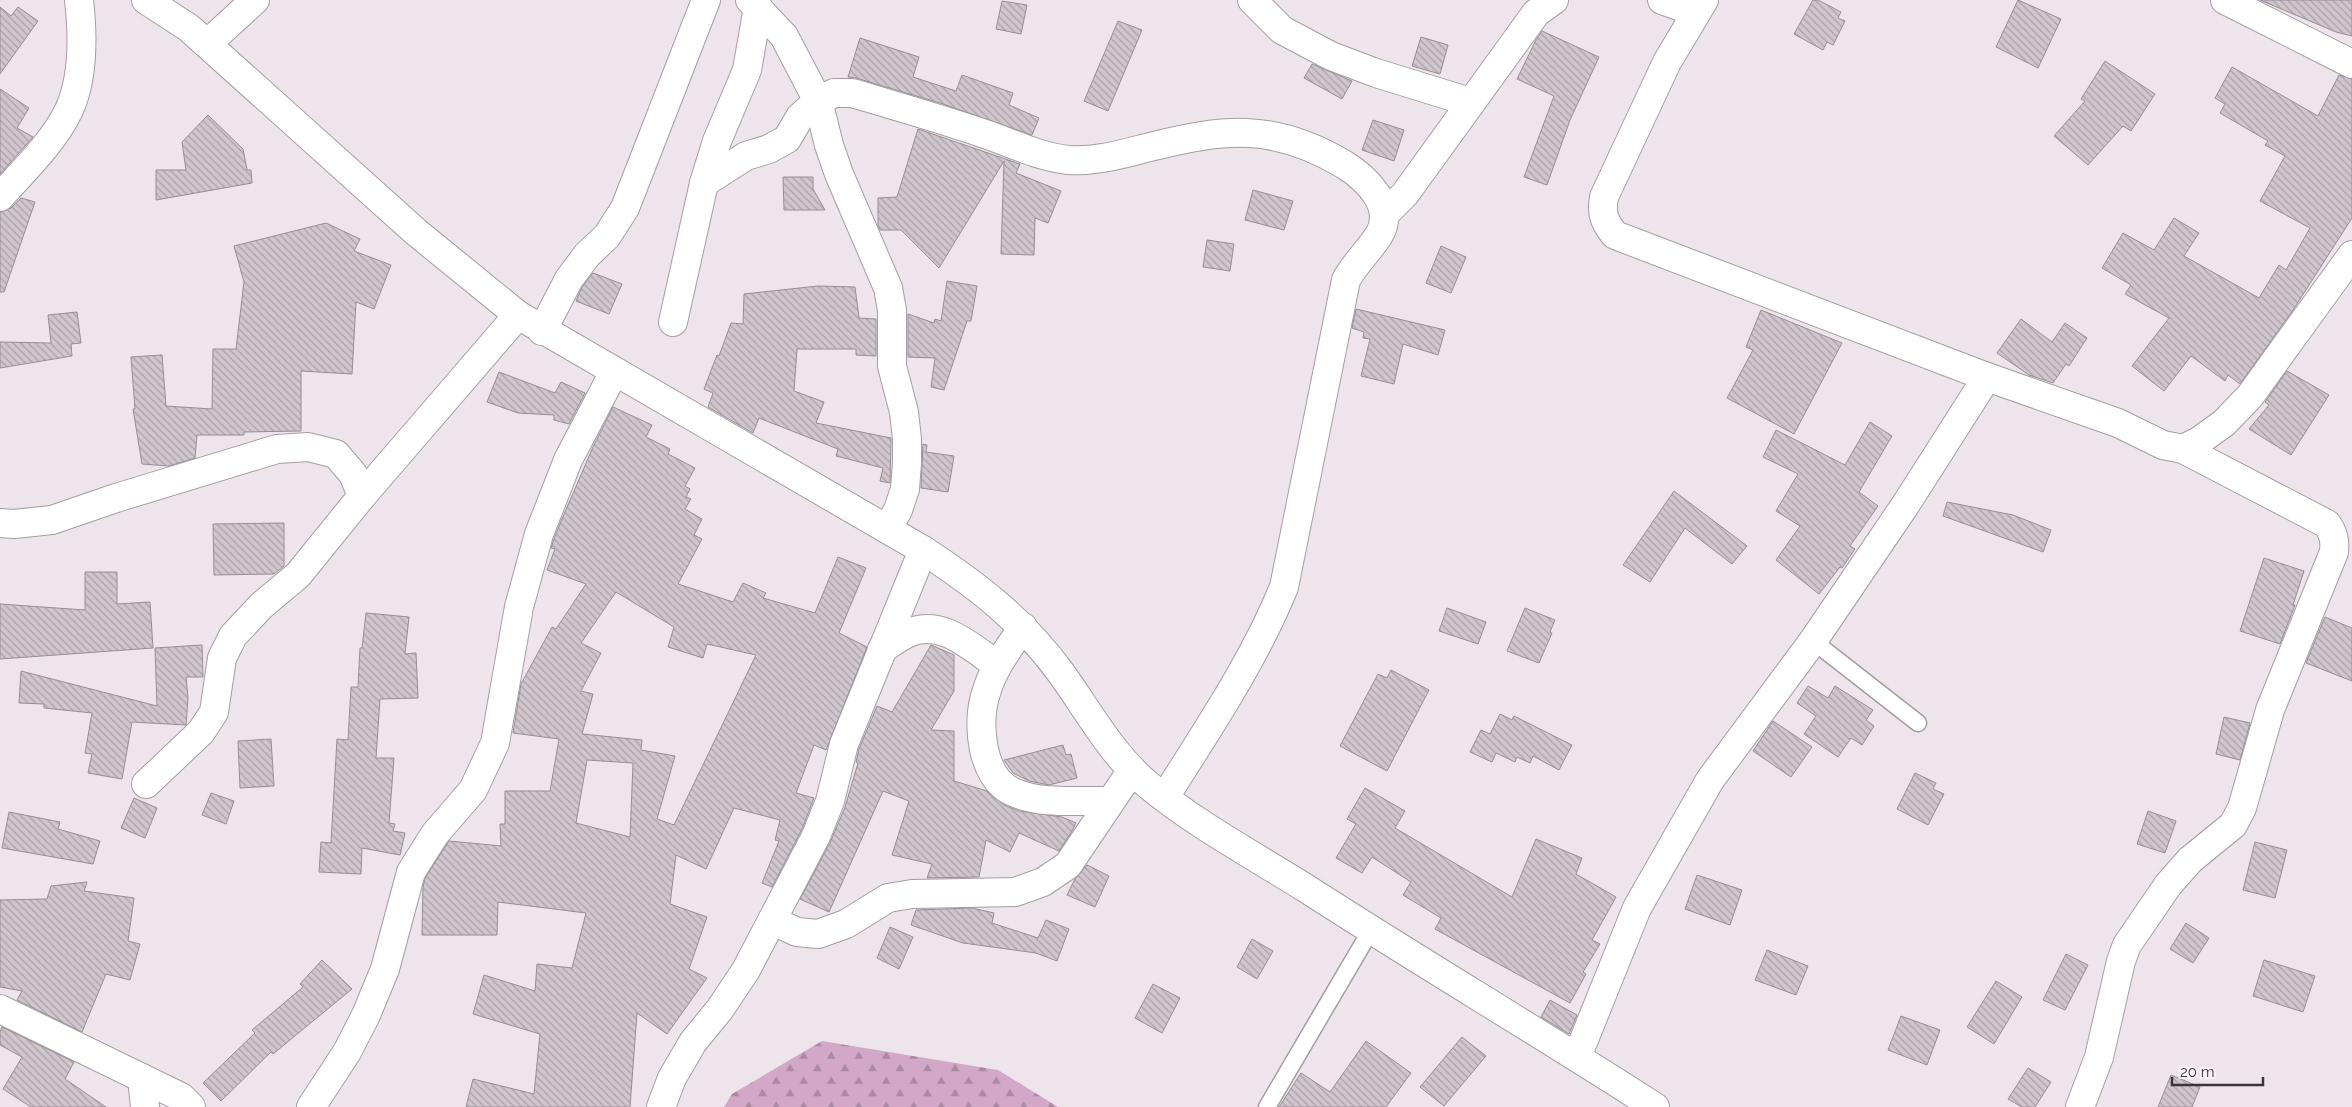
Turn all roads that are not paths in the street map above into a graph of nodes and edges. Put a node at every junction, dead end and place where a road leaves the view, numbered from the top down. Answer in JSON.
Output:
{"nodes":[{"id":1,"x":79,"y":0,"type":"edge"},
{"id":2,"x":146,"y":0,"type":"edge"},
{"id":3,"x":255,"y":0,"type":"edge"},
{"id":4,"x":706,"y":0,"type":"edge"},
{"id":5,"x":1252,"y":0,"type":"edge"},
{"id":6,"x":1554,"y":0,"type":"edge"},
{"id":7,"x":1662,"y":0,"type":"edge"},
{"id":8,"x":2225,"y":0,"type":"edge"},
{"id":9,"x":754,"y":4,"type":"edge"},
{"id":10,"x":1700,"y":6,"type":"edge"},
{"id":11,"x":207,"y":44,"type":"junction"},
{"id":12,"x":2352,"y":64,"type":"edge"},
{"id":13,"x":818,"y":101,"type":"junction"},
{"id":14,"x":1470,"y":102,"type":"junction"},
{"id":15,"x":704,"y":183,"type":"junction"},
{"id":16,"x":0,"y":196,"type":"edge"},
{"id":17,"x":1385,"y":214,"type":"junction"},
{"id":18,"x":2352,"y":255,"type":"edge"},
{"id":19,"x":518,"y":315,"type":"junction"},
{"id":20,"x":673,"y":322,"type":"dead end"},
{"id":21,"x":542,"y":330,"type":"junction"},
{"id":22,"x":614,"y":372,"type":"junction"},
{"id":23,"x":1987,"y":378,"type":"junction"},
{"id":24,"x":2183,"y":449,"type":"junction"},
{"id":25,"x":362,"y":496,"type":"junction"},
{"id":26,"x":0,"y":523,"type":"edge"},
{"id":27,"x":2327,"y":524,"type":"junction"},
{"id":28,"x":887,"y":529,"type":"junction"},
{"id":29,"x":2352,"y":537,"type":"edge"},
{"id":30,"x":923,"y":550,"type":"junction"},
{"id":31,"x":1023,"y":627,"type":"junction"},
{"id":32,"x":1813,"y":641,"type":"junction"},
{"id":33,"x":882,"y":649,"type":"junction"},
{"id":34,"x":997,"y":666,"type":"junction"},
{"id":35,"x":1918,"y":723,"type":"dead end"},
{"id":36,"x":1132,"y":770,"type":"junction"},
{"id":37,"x":146,"y":784,"type":"dead end"},
{"id":38,"x":1165,"y":797,"type":"junction"},
{"id":39,"x":1110,"y":801,"type":"junction"},
{"id":40,"x":773,"y":920,"type":"junction"},
{"id":41,"x":1371,"y":930,"type":"junction"},
{"id":42,"x":0,"y":1009,"type":"edge"},
{"id":43,"x":1577,"y":1057,"type":"junction"},
{"id":44,"x":142,"y":1078,"type":"junction"},
{"id":45,"x":145,"y":1107,"type":"edge"},
{"id":46,"x":191,"y":1107,"type":"edge"},
{"id":47,"x":311,"y":1107,"type":"edge"},
{"id":48,"x":661,"y":1107,"type":"edge"},
{"id":49,"x":1267,"y":1107,"type":"edge"},
{"id":50,"x":1655,"y":1107,"type":"edge"},
{"id":51,"x":2080,"y":1107,"type":"edge"}],
"edges":[{"from":1,"to":16,"type":"street"},
{"from":2,"to":11,"type":"street"},
{"from":3,"to":11,"type":"street"},
{"from":4,"to":21,"type":"street"},
{"from":5,"to":14,"type":"street"},
{"from":6,"to":14,"type":"street"},
{"from":7,"to":10,"type":"street"},
{"from":8,"to":12,"type":"street"},
{"from":9,"to":13,"type":"street"},
{"from":9,"to":15,"type":"street"},
{"from":10,"to":23,"type":"street"},
{"from":11,"to":19,"type":"street"},
{"from":13,"to":15,"type":"street"},
{"from":13,"to":17,"type":"street"},
{"from":13,"to":28,"type":"street"},
{"from":14,"to":17,"type":"street"},
{"from":15,"to":20,"type":"street"},
{"from":17,"to":38,"type":"street"},
{"from":18,"to":24,"type":"street"},
{"from":19,"to":21,"type":"street"},
{"from":19,"to":25,"type":"street"},
{"from":21,"to":22,"type":"street"},
{"from":22,"to":28,"type":"street"},
{"from":22,"to":47,"type":"street"},
{"from":23,"to":24,"type":"street"},
{"from":23,"to":32,"type":"street"},
{"from":24,"to":27,"type":"street"},
{"from":25,"to":26,"type":"street"},
{"from":25,"to":37,"type":"street"},
{"from":27,"to":29,"type":"street"},
{"from":27,"to":51,"type":"street"},
{"from":28,"to":30,"type":"street"},
{"from":30,"to":31,"type":"street"},
{"from":30,"to":33,"type":"street"},
{"from":31,"to":34,"type":"street"},
{"from":31,"to":36,"type":"street"},
{"from":32,"to":35,"type":"lane"},
{"from":32,"to":43,"type":"street"},
{"from":33,"to":34,"type":"street"},
{"from":33,"to":40,"type":"street"},
{"from":34,"to":39,"type":"street"},
{"from":36,"to":38,"type":"street"},
{"from":36,"to":39,"type":"street"},
{"from":38,"to":41,"type":"street"},
{"from":39,"to":40,"type":"street"},
{"from":40,"to":48,"type":"street"},
{"from":41,"to":43,"type":"street"},
{"from":41,"to":49,"type":"lane"},
{"from":42,"to":44,"type":"street"},
{"from":43,"to":50,"type":"street"},
{"from":44,"to":45,"type":"street"},
{"from":44,"to":46,"type":"street"}]}
